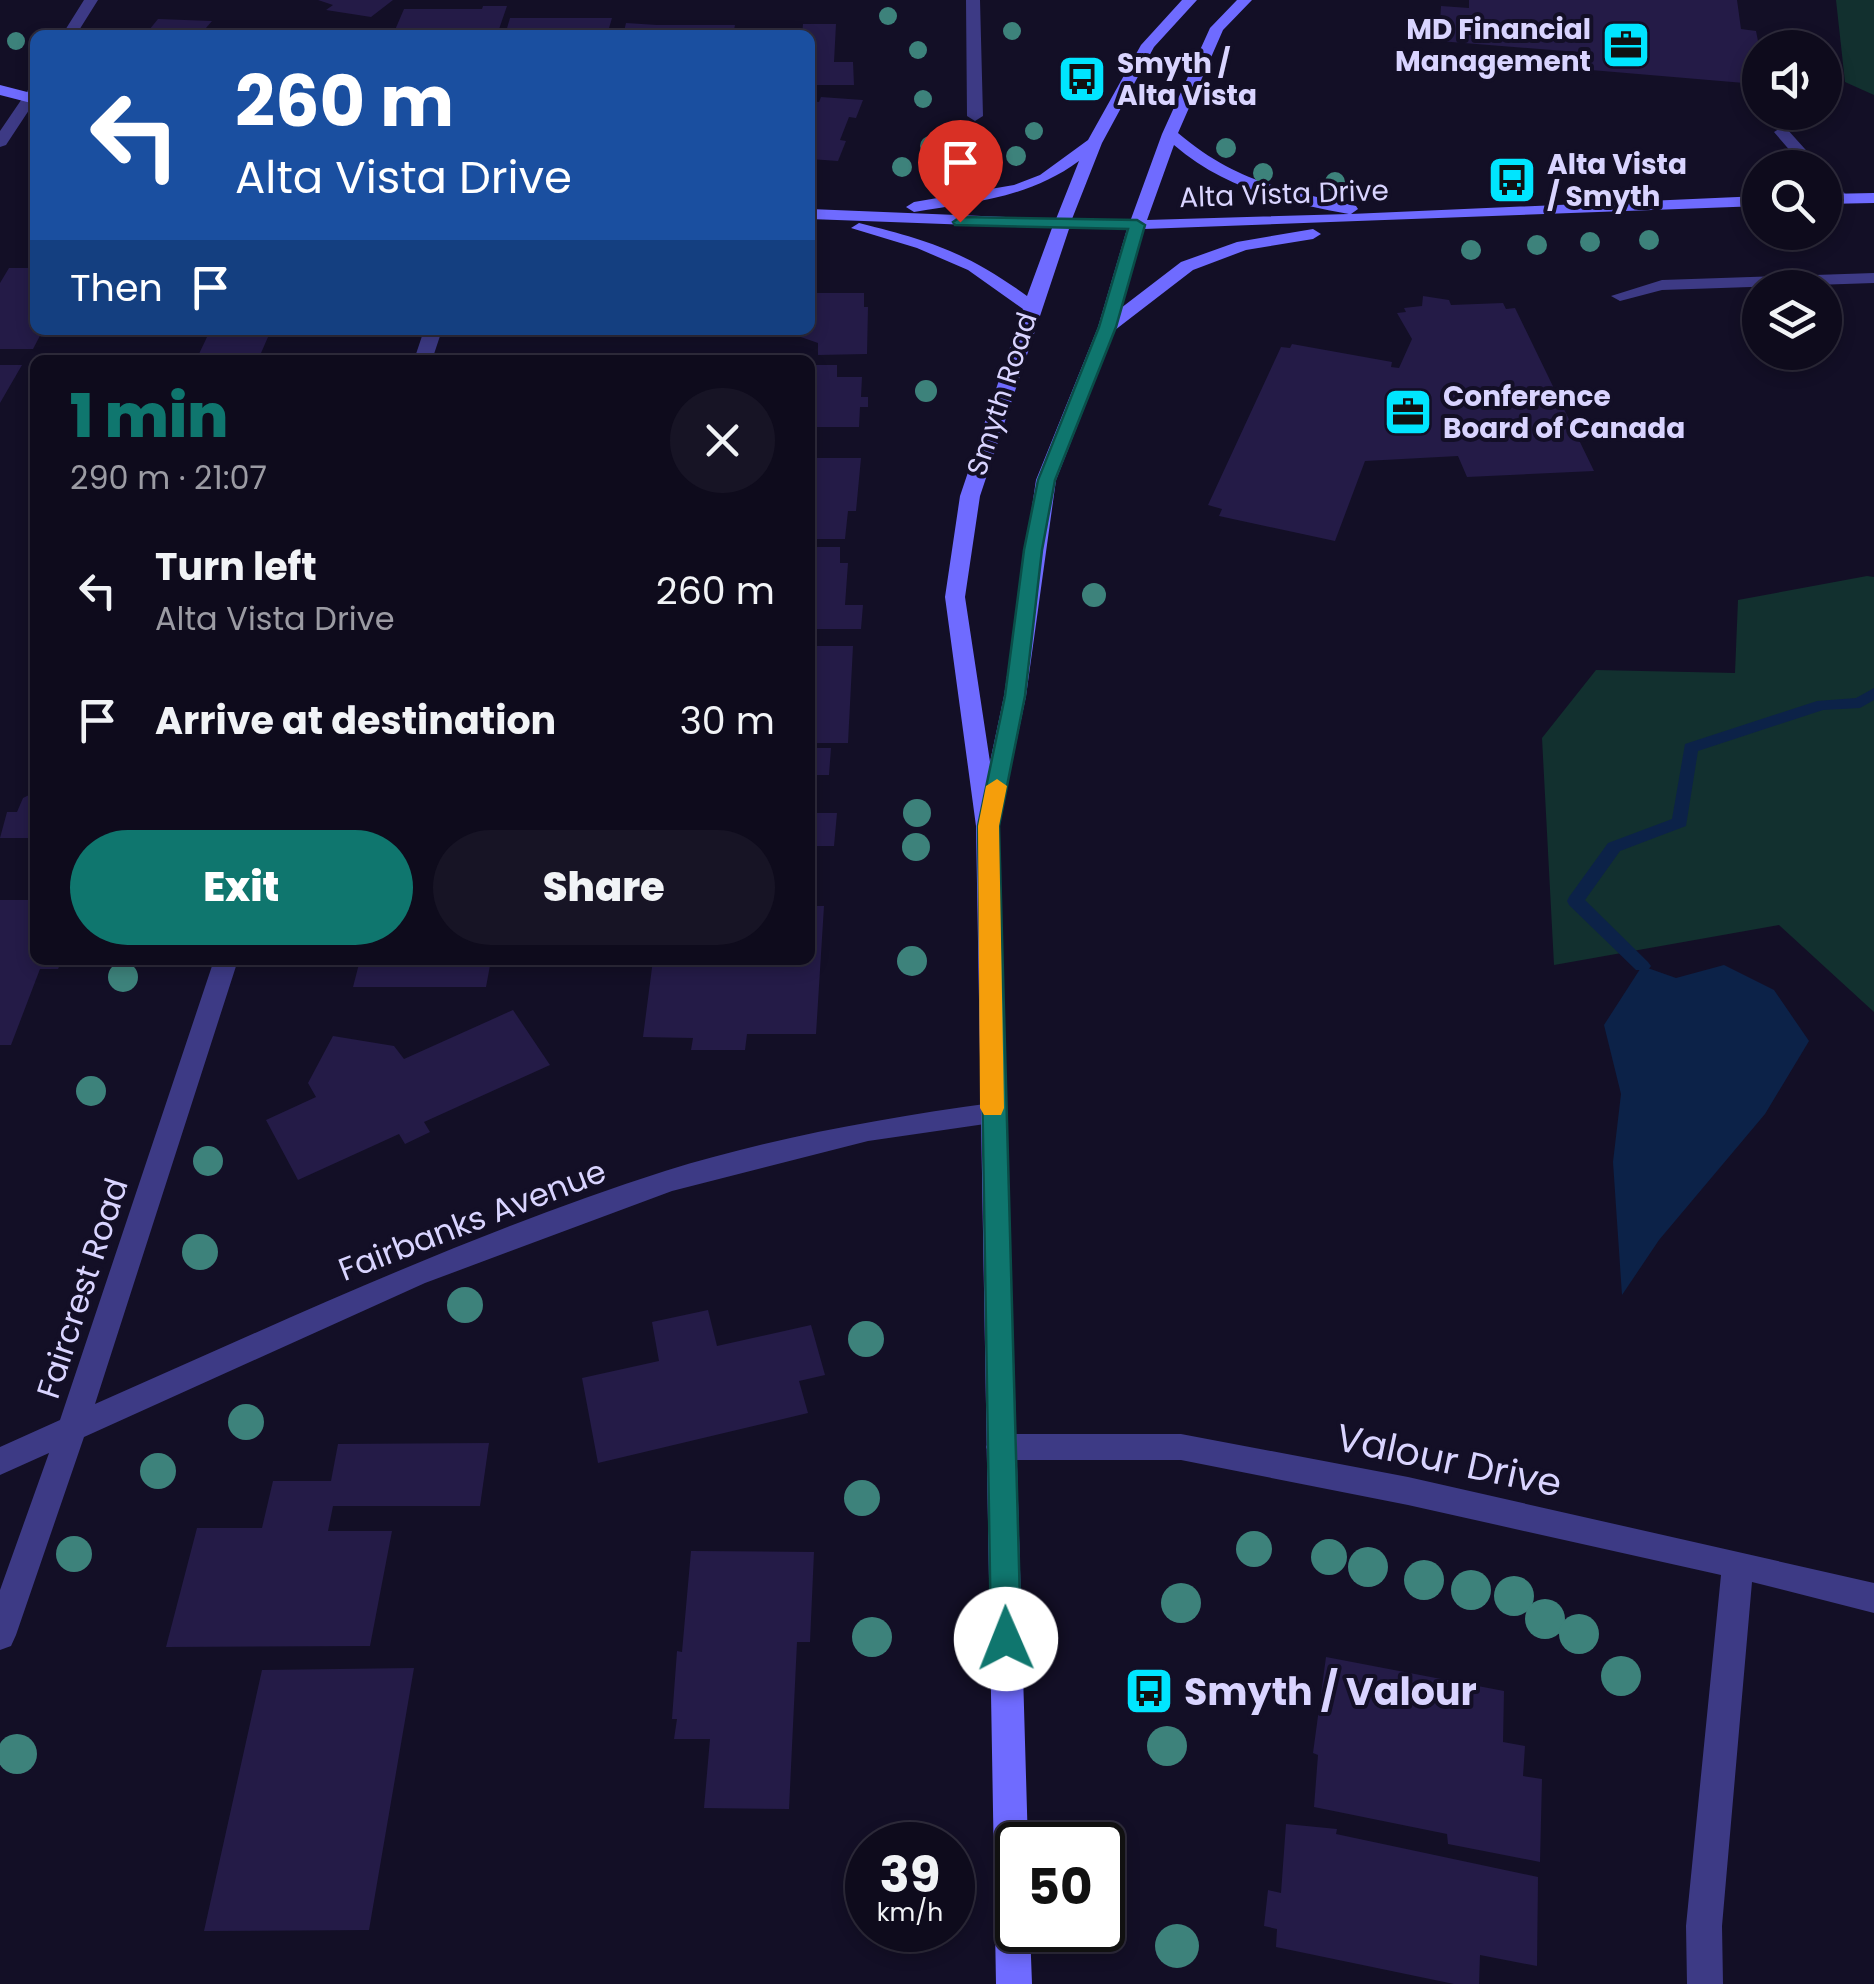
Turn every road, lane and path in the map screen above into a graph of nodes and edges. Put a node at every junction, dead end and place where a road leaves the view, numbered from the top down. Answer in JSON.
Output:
{"nodes":[{"id":1,"x":91,"y":0,"type":"edge"},
{"id":2,"x":973,"y":0,"type":"edge"},
{"id":3,"x":1190,"y":0,"type":"edge"},
{"id":4,"x":1246,"y":0,"type":"edge"},
{"id":5,"x":72,"y":30,"type":"edge"},
{"id":6,"x":0,"y":90,"type":"edge"},
{"id":7,"x":30,"y":95,"type":"edge"},
{"id":8,"x":30,"y":99,"type":"edge"},
{"id":9,"x":975,"y":116,"type":"dead end"},
{"id":10,"x":1782,"y":132,"type":"dead end"},
{"id":11,"x":1170,"y":134,"type":"junction"},
{"id":12,"x":0,"y":142,"type":"edge"},
{"id":13,"x":1094,"y":143,"type":"junction"},
{"id":14,"x":1798,"y":150,"type":"edge"},
{"id":15,"x":1874,"y":198,"type":"edge"},
{"id":16,"x":1842,"y":199,"type":"edge"},
{"id":17,"x":1742,"y":202,"type":"edge"},
{"id":18,"x":815,"y":214,"type":"edge"},
{"id":19,"x":815,"y":214,"type":"edge"},
{"id":20,"x":815,"y":215,"type":"edge"},
{"id":21,"x":1401,"y":218,"type":"junction"},
{"id":22,"x":1062,"y":224,"type":"junction"},
{"id":23,"x":1137,"y":225,"type":"junction"},
{"id":24,"x":1874,"y":278,"type":"edge"},
{"id":25,"x":1620,"y":296,"type":"dead end"},
{"id":26,"x":1030,"y":306,"type":"junction"},
{"id":27,"x":1108,"y":327,"type":"junction"},
{"id":28,"x":988,"y":826,"type":"junction"},
{"id":29,"x":224,"y":965,"type":"edge"},
{"id":30,"x":992,"y":1113,"type":"junction"},
{"id":31,"x":74,"y":1427,"type":"junction"},
{"id":32,"x":1001,"y":1447,"type":"junction"},
{"id":33,"x":0,"y":1462,"type":"edge"},
{"id":34,"x":1738,"y":1564,"type":"junction"},
{"id":35,"x":1874,"y":1598,"type":"edge"},
{"id":36,"x":0,"y":1635,"type":"edge"},
{"id":37,"x":1014,"y":1984,"type":"edge"},
{"id":38,"x":1705,"y":1984,"type":"edge"}],
"edges":[{"from":1,"to":5,"type":"street"},
{"from":2,"to":9,"type":"street"},
{"from":3,"to":13,"type":"main road","name":"Smyth Road"},
{"from":4,"to":11,"type":"main road","name":"Smyth Road"},
{"from":6,"to":7,"type":"main road"},
{"from":8,"to":12,"type":"street"},
{"from":10,"to":14,"type":"street"},
{"from":11,"to":21,"type":"main road"},
{"from":11,"to":23,"type":"main road","name":"Smyth Road"},
{"from":13,"to":18,"type":"main road"},
{"from":13,"to":22,"type":"main road","name":"Smyth Road"},
{"from":15,"to":16,"type":"main road"},
{"from":17,"to":21,"type":"main road","name":"Alta Vista Drive"},
{"from":19,"to":22,"type":"main road","name":"Alta Vista Drive"},
{"from":20,"to":26,"type":"main road"},
{"from":21,"to":23,"type":"main road","name":"Alta Vista Drive"},
{"from":21,"to":27,"type":"main road"},
{"from":22,"to":23,"type":"main road","name":"Alta Vista Drive"},
{"from":22,"to":26,"type":"main road","name":"Smyth Road"},
{"from":23,"to":27,"type":"main road","name":"Smyth Road"},
{"from":24,"to":25,"type":"street"},
{"from":26,"to":28,"type":"main road","name":"Smyth Road"},
{"from":27,"to":28,"type":"main road","name":"Smyth Road"},
{"from":28,"to":30,"type":"main road","name":"Smyth Road"},
{"from":29,"to":31,"type":"street","name":"Faircrest Road"},
{"from":30,"to":31,"type":"street","name":"Fairbanks Avenue"},
{"from":30,"to":32,"type":"main road","name":"Smyth Road"},
{"from":31,"to":33,"type":"street","name":"Fairbanks Avenue"},
{"from":31,"to":36,"type":"street","name":"Faircrest Road"},
{"from":32,"to":34,"type":"street","name":"Valour Drive"},
{"from":32,"to":37,"type":"main road","name":"Smyth Road"},
{"from":34,"to":35,"type":"street","name":"Valour Drive"},
{"from":34,"to":38,"type":"street"}]}
